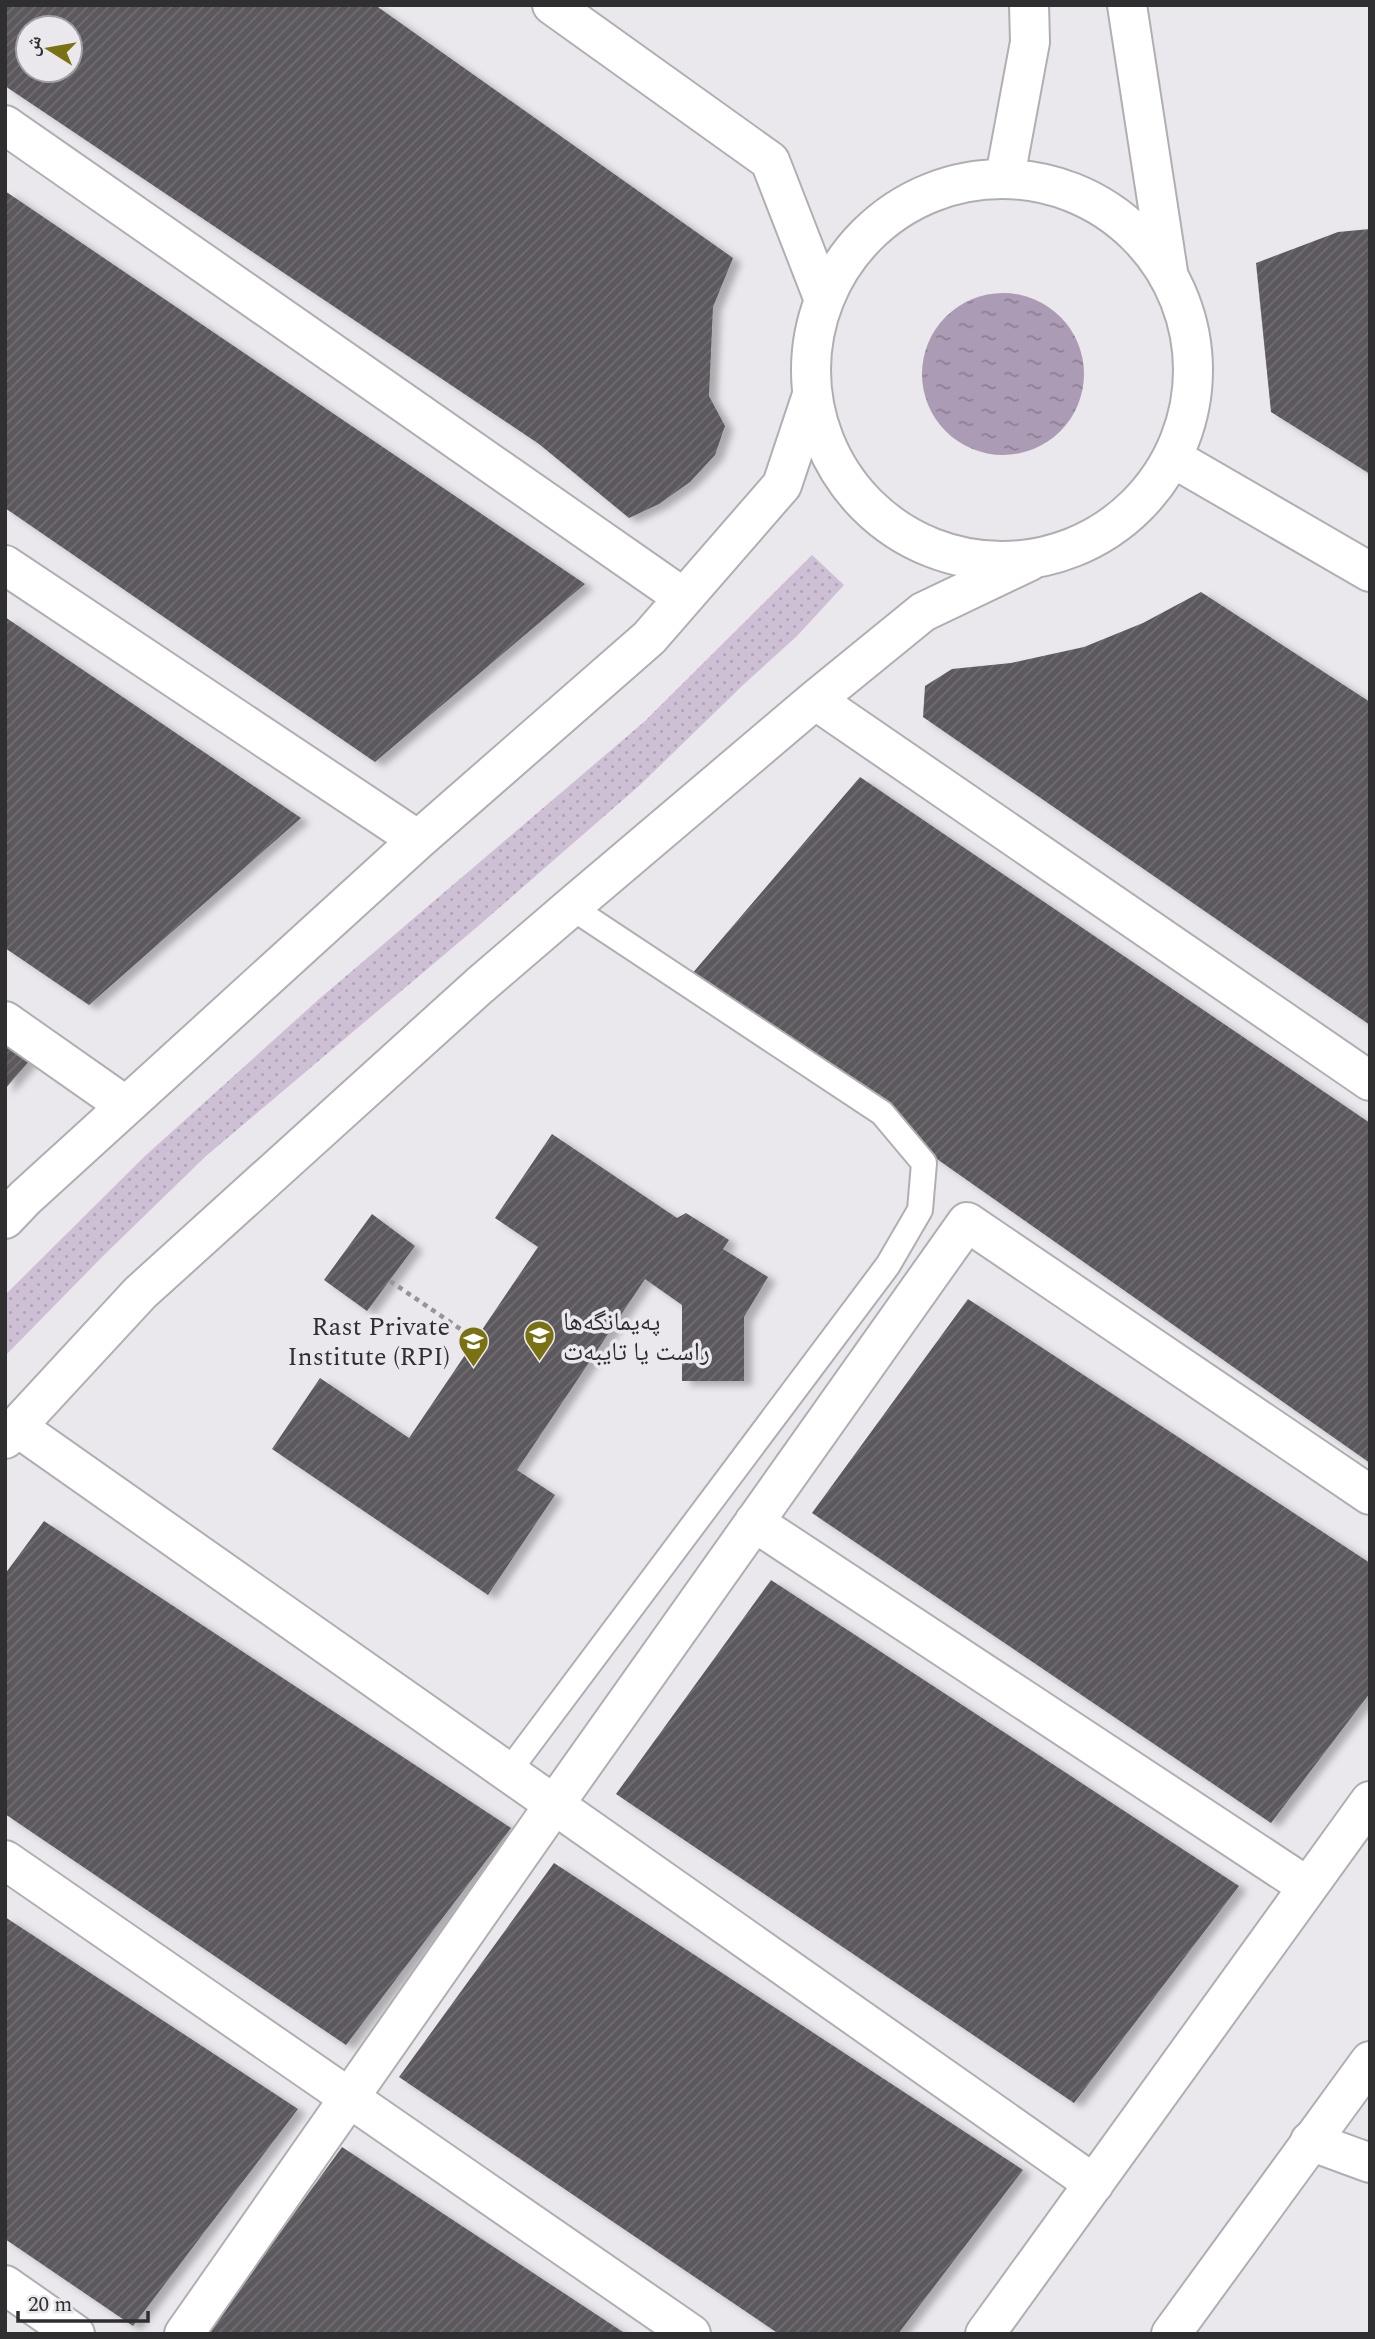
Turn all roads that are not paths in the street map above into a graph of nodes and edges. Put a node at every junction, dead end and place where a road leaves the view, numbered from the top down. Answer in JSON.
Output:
{"nodes":[{"id":1,"x":552,"y":5,"type":"edge"},
{"id":2,"x":1028,"y":5,"type":"edge"},
{"id":3,"x":1127,"y":5,"type":"edge"},
{"id":4,"x":5,"y":125,"type":"edge"},
{"id":5,"x":1005,"y":177,"type":"junction"},
{"id":6,"x":1168,"y":272,"type":"junction"},
{"id":7,"x":824,"y":300,"type":"junction"},
{"id":8,"x":812,"y":395,"type":"junction"},
{"id":9,"x":1173,"y":458,"type":"junction"},
{"id":10,"x":1030,"y":561,"type":"junction"},
{"id":11,"x":5,"y":565,"type":"edge"},
{"id":12,"x":1370,"y":572,"type":"edge"},
{"id":13,"x":684,"y":598,"type":"junction"},
{"id":14,"x":815,"y":700,"type":"junction"},
{"id":15,"x":418,"y":840,"type":"junction"},
{"id":16,"x":571,"y":906,"type":"junction"},
{"id":17,"x":5,"y":1021,"type":"edge"},
{"id":18,"x":1370,"y":1081,"type":"edge"},
{"id":19,"x":126,"y":1106,"type":"junction"},
{"id":20,"x":5,"y":1219,"type":"edge"},
{"id":21,"x":11,"y":1433,"type":"edge"},
{"id":22,"x":1370,"y":1494,"type":"edge"},
{"id":23,"x":754,"y":1522,"type":"junction"},
{"id":24,"x":508,"y":1773,"type":"junction"},
{"id":25,"x":1370,"y":1801,"type":"edge"},
{"id":26,"x":554,"y":1805,"type":"junction"},
{"id":27,"x":5,"y":1860,"type":"edge"},
{"id":28,"x":1308,"y":1886,"type":"junction"},
{"id":29,"x":1370,"y":2061,"type":"edge"},
{"id":30,"x":349,"y":2098,"type":"junction"},
{"id":31,"x":1310,"y":2141,"type":"junction"},
{"id":32,"x":1370,"y":2163,"type":"edge"},
{"id":33,"x":1094,"y":2185,"type":"junction"},
{"id":34,"x":5,"y":2285,"type":"edge"},
{"id":35,"x":75,"y":2334,"type":"edge"},
{"id":36,"x":184,"y":2334,"type":"edge"},
{"id":37,"x":691,"y":2334,"type":"edge"},
{"id":38,"x":985,"y":2334,"type":"edge"},
{"id":39,"x":1171,"y":2334,"type":"edge"}],
"edges":[{"from":1,"to":7,"type":"street"},
{"from":2,"to":5,"type":"street"},
{"from":3,"to":6,"type":"street"},
{"from":4,"to":13,"type":"street"},
{"from":5,"to":6,"type":"street"},
{"from":5,"to":7,"type":"street"},
{"from":6,"to":9,"type":"street"},
{"from":7,"to":8,"type":"street"},
{"from":8,"to":10,"type":"street"},
{"from":8,"to":13,"type":"street"},
{"from":9,"to":10,"type":"street"},
{"from":9,"to":12,"type":"street"},
{"from":10,"to":14,"type":"street"},
{"from":11,"to":15,"type":"street"},
{"from":13,"to":15,"type":"street"},
{"from":14,"to":16,"type":"street"},
{"from":14,"to":18,"type":"street"},
{"from":15,"to":19,"type":"street"},
{"from":16,"to":21,"type":"street"},
{"from":16,"to":24,"type":"lane"},
{"from":17,"to":19,"type":"street"},
{"from":19,"to":20,"type":"street"},
{"from":21,"to":24,"type":"street"},
{"from":22,"to":23,"type":"street"},
{"from":23,"to":26,"type":"street"},
{"from":23,"to":28,"type":"street"},
{"from":24,"to":26,"type":"street"},
{"from":25,"to":28,"type":"street"},
{"from":26,"to":30,"type":"street"},
{"from":26,"to":33,"type":"street"},
{"from":27,"to":30,"type":"street"},
{"from":28,"to":33,"type":"street"},
{"from":29,"to":31,"type":"street"},
{"from":30,"to":36,"type":"street"},
{"from":30,"to":37,"type":"street"},
{"from":31,"to":32,"type":"street"},
{"from":31,"to":39,"type":"street"},
{"from":33,"to":38,"type":"street"},
{"from":34,"to":35,"type":"street"}]}
